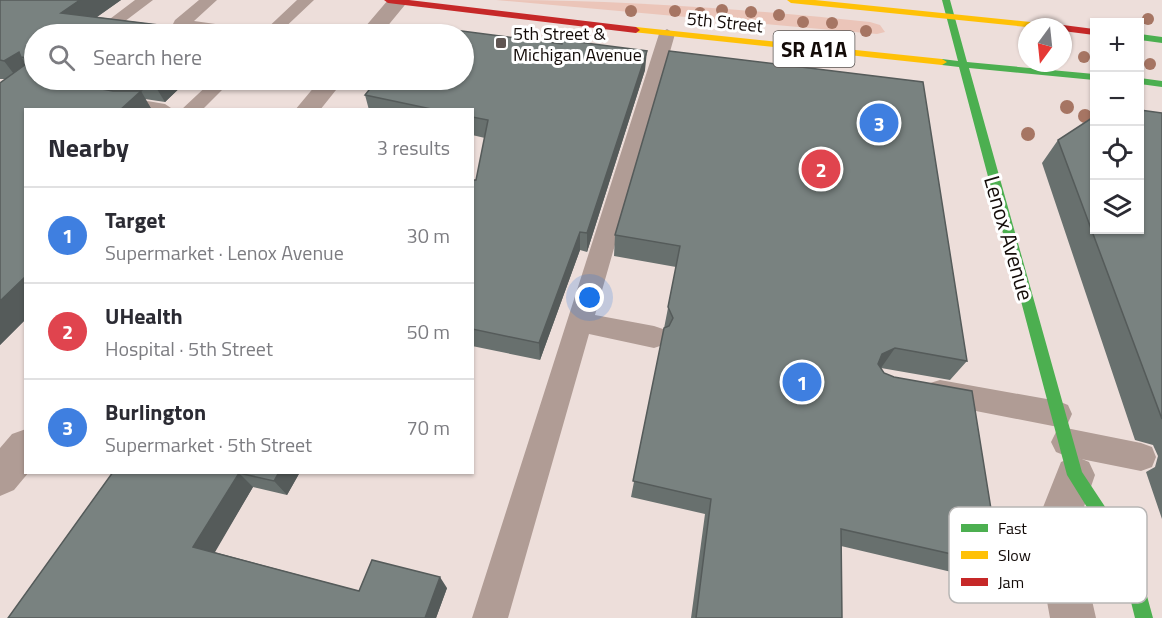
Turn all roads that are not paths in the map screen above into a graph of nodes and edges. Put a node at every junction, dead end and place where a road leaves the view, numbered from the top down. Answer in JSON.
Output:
{"nodes":[{"id":1,"x":145,"y":0,"type":"edge"},
{"id":2,"x":209,"y":0,"type":"edge"},
{"id":3,"x":306,"y":0,"type":"edge"},
{"id":4,"x":395,"y":0,"type":"edge"},
{"id":5,"x":792,"y":0,"type":"edge"},
{"id":6,"x":946,"y":0,"type":"edge"},
{"id":7,"x":949,"y":16,"type":"junction"},
{"id":8,"x":112,"y":24,"type":"edge"},
{"id":9,"x":181,"y":24,"type":"edge"},
{"id":10,"x":280,"y":24,"type":"edge"},
{"id":11,"x":377,"y":24,"type":"edge"},
{"id":12,"x":1018,"y":24,"type":"edge"},
{"id":13,"x":1072,"y":29,"type":"edge"},
{"id":14,"x":1090,"y":31,"type":"edge"},
{"id":15,"x":667,"y":34,"type":"junction"},
{"id":16,"x":1144,"y":38,"type":"edge"},
{"id":17,"x":1162,"y":40,"type":"edge"},
{"id":18,"x":961,"y":64,"type":"junction"},
{"id":19,"x":1090,"y":77,"type":"edge"},
{"id":20,"x":1144,"y":82,"type":"edge"},
{"id":21,"x":1162,"y":84,"type":"edge"},
{"id":22,"x":211,"y":90,"type":"edge"},
{"id":23,"x":324,"y":90,"type":"edge"},
{"id":24,"x":100,"y":99,"type":"edge"},
{"id":25,"x":153,"y":108,"type":"edge"},
{"id":26,"x":192,"y":108,"type":"edge"},
{"id":27,"x":309,"y":108,"type":"edge"},
{"id":28,"x":580,"y":322,"type":"junction"},
{"id":29,"x":654,"y":337,"type":"dead end"},
{"id":30,"x":916,"y":388,"type":"edge"},
{"id":31,"x":1058,"y":414,"type":"junction"},
{"id":32,"x":24,"y":449,"type":"edge"},
{"id":33,"x":1141,"y":457,"type":"dead end"},
{"id":34,"x":1071,"y":458,"type":"junction"},
{"id":35,"x":0,"y":477,"type":"edge"},
{"id":36,"x":1060,"y":507,"type":"edge"},
{"id":37,"x":1099,"y":507,"type":"edge"},
{"id":38,"x":1070,"y":603,"type":"edge"},
{"id":39,"x":1140,"y":603,"type":"edge"},
{"id":40,"x":490,"y":618,"type":"edge"},
{"id":41,"x":1073,"y":618,"type":"edge"},
{"id":42,"x":1144,"y":618,"type":"edge"}],
"edges":[{"from":1,"to":8,"type":"lane"},
{"from":2,"to":9,"type":"lane"},
{"from":3,"to":10,"type":"lane"},
{"from":4,"to":11,"type":"street"},
{"from":4,"to":15,"type":"main road","name":"5th Street","number":"SR A1A"},
{"from":5,"to":7,"type":"main road","name":"5th Street","number":"SR A1A"},
{"from":6,"to":7,"type":"main road","name":"Lenox Avenue"},
{"from":7,"to":12,"type":"main road","name":"5th Street","number":"SR A1A"},
{"from":7,"to":18,"type":"main road","name":"Lenox Avenue"},
{"from":13,"to":14,"type":"main road"},
{"from":15,"to":18,"type":"main road","name":"5th Street","number":"SR A1A"},
{"from":15,"to":28,"type":"lane"},
{"from":16,"to":17,"type":"main road"},
{"from":18,"to":19,"type":"main road","name":"5th Street","number":"SR A1A"},
{"from":18,"to":31,"type":"main road","name":"Lenox Avenue"},
{"from":20,"to":21,"type":"main road"},
{"from":22,"to":26,"type":"lane"},
{"from":23,"to":27,"type":"street"},
{"from":24,"to":25,"type":"lane"},
{"from":28,"to":29,"type":"lane"},
{"from":28,"to":40,"type":"lane"},
{"from":30,"to":31,"type":"lane"},
{"from":31,"to":34,"type":"main road","name":"Lenox Avenue"},
{"from":32,"to":35,"type":"street"},
{"from":33,"to":34,"type":"lane"},
{"from":34,"to":36,"type":"street"},
{"from":34,"to":37,"type":"main road","name":"Lenox Avenue"},
{"from":38,"to":41,"type":"street"},
{"from":39,"to":42,"type":"main road","name":"Lenox Avenue"}]}
